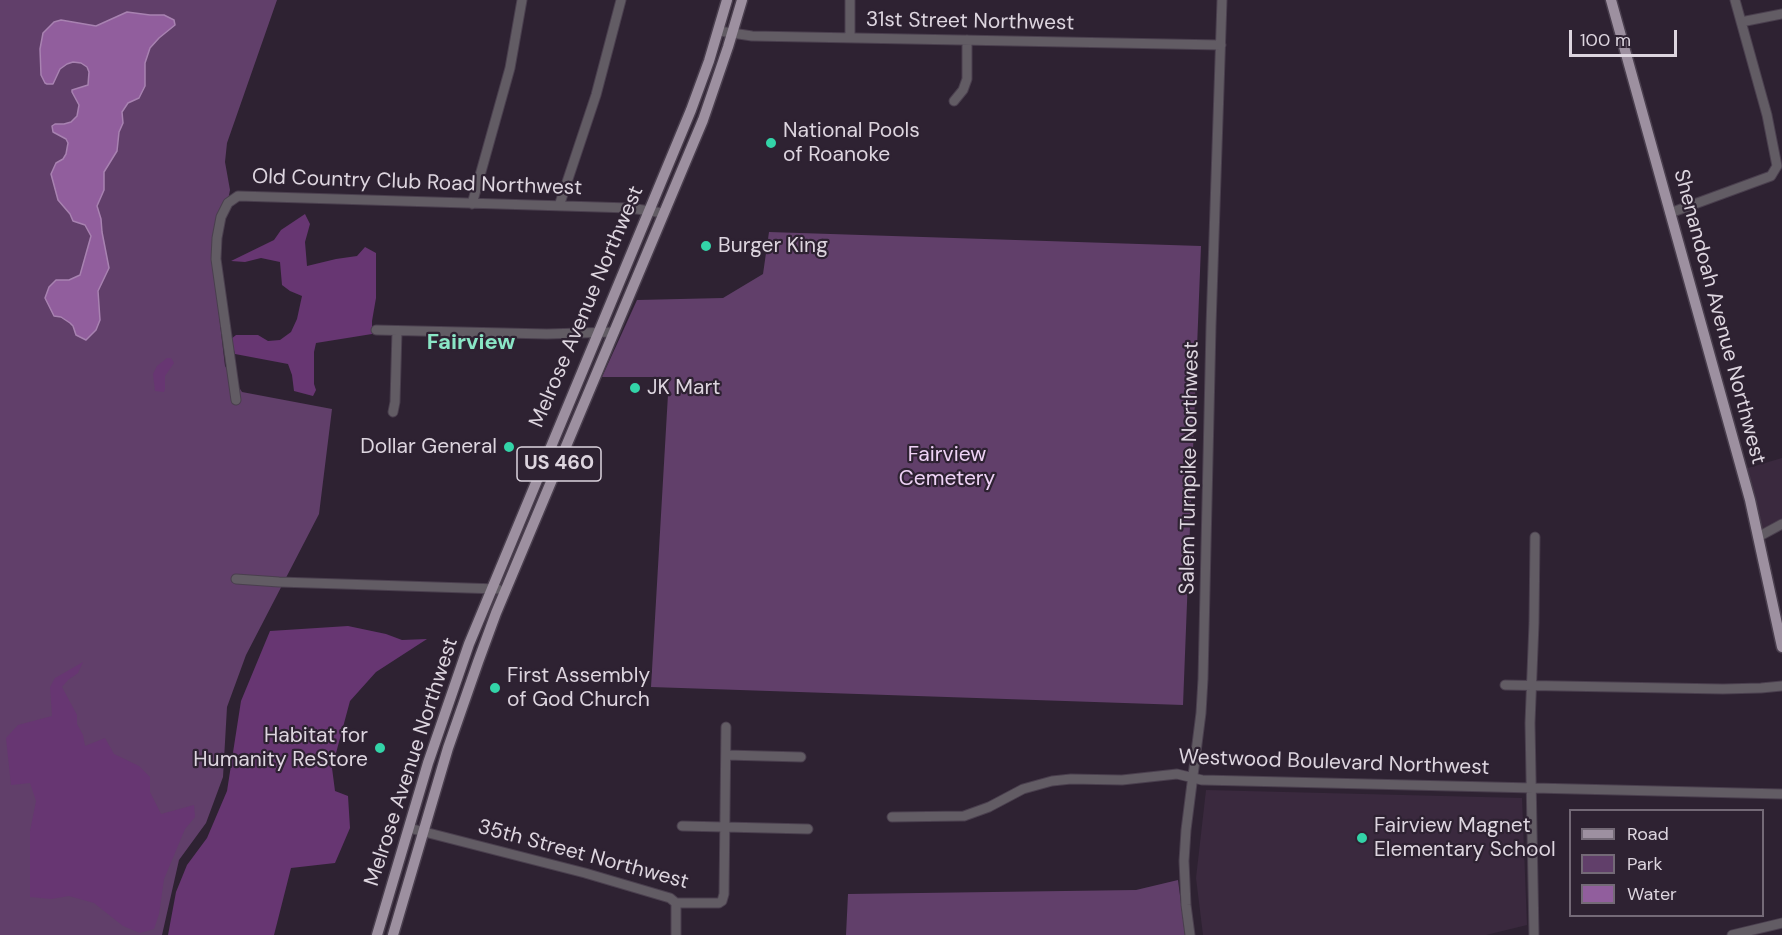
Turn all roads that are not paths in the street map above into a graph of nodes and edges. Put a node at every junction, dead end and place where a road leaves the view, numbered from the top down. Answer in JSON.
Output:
{"nodes":[{"id":1,"x":522,"y":0,"type":"edge"},
{"id":2,"x":621,"y":0,"type":"edge"},
{"id":3,"x":727,"y":0,"type":"edge"},
{"id":4,"x":742,"y":0,"type":"edge"},
{"id":5,"x":850,"y":0,"type":"edge"},
{"id":6,"x":1222,"y":0,"type":"edge"},
{"id":7,"x":1611,"y":0,"type":"edge"},
{"id":8,"x":1735,"y":0,"type":"edge"},
{"id":9,"x":1782,"y":14,"type":"edge"},
{"id":10,"x":1740,"y":22,"type":"junction"},
{"id":11,"x":719,"y":31,"type":"junction"},
{"id":12,"x":732,"y":34,"type":"junction"},
{"id":13,"x":850,"y":38,"type":"junction"},
{"id":14,"x":967,"y":40,"type":"junction"},
{"id":15,"x":1221,"y":45,"type":"junction"},
{"id":16,"x":954,"y":101,"type":"dead end"},
{"id":17,"x":472,"y":204,"type":"junction"},
{"id":18,"x":559,"y":206,"type":"junction"},
{"id":19,"x":649,"y":210,"type":"junction"},
{"id":20,"x":663,"y":213,"type":"junction"},
{"id":21,"x":1670,"y":213,"type":"junction"},
{"id":22,"x":376,"y":330,"type":"dead end"},
{"id":23,"x":397,"y":331,"type":"junction"},
{"id":24,"x":614,"y":332,"type":"junction"},
{"id":25,"x":597,"y":333,"type":"junction"},
{"id":26,"x":236,"y":400,"type":"dead end"},
{"id":27,"x":393,"y":412,"type":"dead end"},
{"id":28,"x":1782,"y":524,"type":"edge"},
{"id":29,"x":1535,"y":537,"type":"dead end"},
{"id":30,"x":1758,"y":537,"type":"junction"},
{"id":31,"x":236,"y":579,"type":"dead end"},
{"id":32,"x":492,"y":588,"type":"junction"},
{"id":33,"x":506,"y":591,"type":"junction"},
{"id":34,"x":1782,"y":647,"type":"edge"},
{"id":35,"x":1505,"y":685,"type":"dead end"},
{"id":36,"x":1532,"y":685,"type":"junction"},
{"id":37,"x":1782,"y":686,"type":"edge"},
{"id":38,"x":726,"y":727,"type":"dead end"},
{"id":39,"x":726,"y":755,"type":"junction"},
{"id":40,"x":801,"y":757,"type":"dead end"},
{"id":41,"x":1192,"y":778,"type":"junction"},
{"id":42,"x":1530,"y":788,"type":"junction"},
{"id":43,"x":1782,"y":794,"type":"edge"},
{"id":44,"x":892,"y":817,"type":"dead end"},
{"id":45,"x":682,"y":826,"type":"dead end"},
{"id":46,"x":725,"y":826,"type":"junction"},
{"id":47,"x":409,"y":828,"type":"junction"},
{"id":48,"x":808,"y":829,"type":"dead end"},
{"id":49,"x":423,"y":831,"type":"junction"},
{"id":50,"x":676,"y":903,"type":"junction"},
{"id":51,"x":1782,"y":923,"type":"edge"},
{"id":52,"x":1738,"y":934,"type":"edge"},
{"id":53,"x":377,"y":935,"type":"edge"},
{"id":54,"x":393,"y":935,"type":"edge"},
{"id":55,"x":676,"y":935,"type":"edge"},
{"id":56,"x":1190,"y":935,"type":"edge"},
{"id":57,"x":1534,"y":935,"type":"edge"}],
"edges":[{"from":1,"to":17,"type":"street"},
{"from":2,"to":18,"type":"street"},
{"from":3,"to":11,"type":"main road","name":"Melrose Avenue Northwest","number":"US 460"},
{"from":4,"to":12,"type":"main road","name":"Melrose Avenue Northwest","number":"US 460"},
{"from":5,"to":13,"type":"street"},
{"from":6,"to":15,"type":"street","name":"Salem Turnpike Northwest"},
{"from":7,"to":21,"type":"main road","name":"Shenandoah Avenue Northwest"},
{"from":8,"to":10,"type":"street"},
{"from":9,"to":10,"type":"street"},
{"from":10,"to":21,"type":"street"},
{"from":11,"to":12,"type":"street","name":"31st Street Northwest"},
{"from":11,"to":19,"type":"main road","name":"Melrose Avenue Northwest","number":"US 460"},
{"from":12,"to":13,"type":"street","name":"31st Street Northwest"},
{"from":12,"to":20,"type":"main road","name":"Melrose Avenue Northwest","number":"US 460"},
{"from":13,"to":14,"type":"street","name":"31st Street Northwest"},
{"from":14,"to":15,"type":"street","name":"31st Street Northwest"},
{"from":14,"to":16,"type":"street"},
{"from":15,"to":41,"type":"street","name":"Salem Turnpike Northwest"},
{"from":17,"to":18,"type":"street","name":"Old Country Club Road Northwest"},
{"from":17,"to":26,"type":"street","name":"Old Country Club Road Northwest"},
{"from":18,"to":19,"type":"street","name":"Old Country Club Road Northwest"},
{"from":19,"to":20,"type":"street","name":"Old Country Club Road Northwest"},
{"from":19,"to":25,"type":"main road","name":"Melrose Avenue Northwest","number":"US 460"},
{"from":20,"to":24,"type":"main road","name":"Melrose Avenue Northwest","number":"US 460"},
{"from":21,"to":30,"type":"main road","name":"Shenandoah Avenue Northwest"},
{"from":22,"to":23,"type":"street"},
{"from":23,"to":25,"type":"street"},
{"from":23,"to":27,"type":"street"},
{"from":24,"to":25,"type":"street"},
{"from":24,"to":33,"type":"main road","name":"Melrose Avenue Northwest","number":"US 460"},
{"from":25,"to":32,"type":"main road","name":"Melrose Avenue Northwest","number":"US 460"},
{"from":28,"to":30,"type":"street"},
{"from":29,"to":36,"type":"street"},
{"from":30,"to":34,"type":"main road","name":"Shenandoah Avenue Northwest"},
{"from":31,"to":32,"type":"street"},
{"from":32,"to":33,"type":"street"},
{"from":32,"to":47,"type":"main road","name":"Melrose Avenue Northwest","number":"US 460"},
{"from":33,"to":49,"type":"main road","name":"Melrose Avenue Northwest","number":"US 460"},
{"from":35,"to":36,"type":"street"},
{"from":36,"to":37,"type":"street"},
{"from":36,"to":42,"type":"street"},
{"from":38,"to":39,"type":"street","name":"35th Street Northwest"},
{"from":39,"to":40,"type":"street"},
{"from":39,"to":46,"type":"street","name":"35th Street Northwest"},
{"from":41,"to":42,"type":"street","name":"Westwood Boulevard Northwest"},
{"from":41,"to":44,"type":"street","name":"Westwood Boulevard Northwest"},
{"from":41,"to":56,"type":"street","name":"Salem Turnpike Northwest"},
{"from":42,"to":43,"type":"street","name":"Westwood Boulevard Northwest"},
{"from":42,"to":57,"type":"street"},
{"from":45,"to":46,"type":"street"},
{"from":46,"to":48,"type":"street"},
{"from":46,"to":50,"type":"street","name":"35th Street Northwest"},
{"from":47,"to":49,"type":"street","name":"35th Street Northwest"},
{"from":47,"to":53,"type":"main road","name":"Melrose Avenue Northwest","number":"US 460"},
{"from":49,"to":50,"type":"street","name":"35th Street Northwest"},
{"from":49,"to":54,"type":"main road","name":"Melrose Avenue Northwest","number":"US 460"},
{"from":50,"to":55,"type":"street"},
{"from":51,"to":52,"type":"street"}]}
